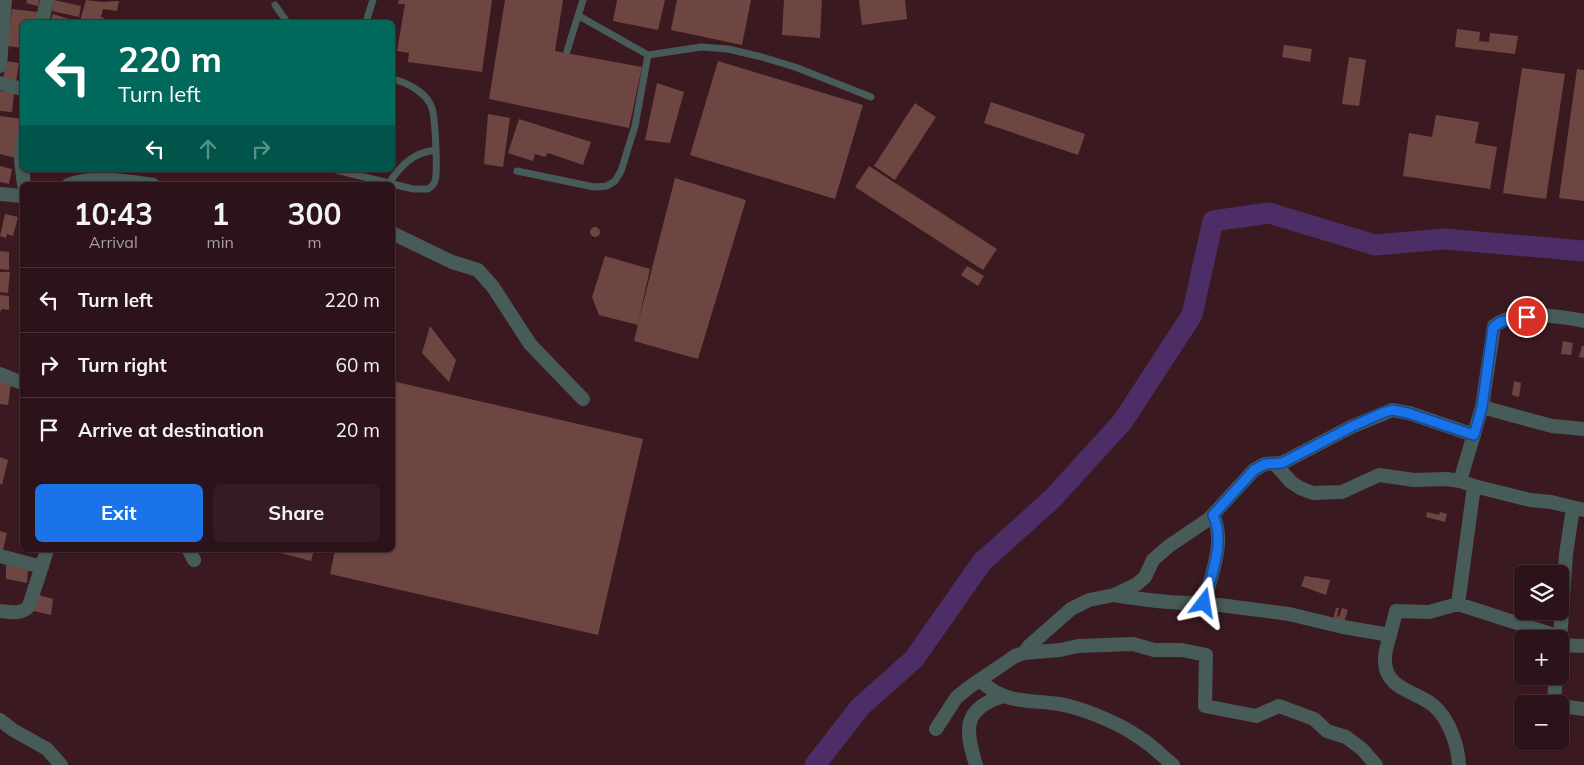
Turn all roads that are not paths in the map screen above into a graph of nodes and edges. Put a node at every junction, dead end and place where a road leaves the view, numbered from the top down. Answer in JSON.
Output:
{"nodes":[{"id":1,"x":5,"y":0,"type":"edge"},
{"id":2,"x":47,"y":0,"type":"edge"},
{"id":3,"x":373,"y":0,"type":"edge"},
{"id":4,"x":583,"y":0,"type":"edge"},
{"id":5,"x":275,"y":6,"type":"dead end"},
{"id":6,"x":579,"y":16,"type":"junction"},
{"id":7,"x":42,"y":20,"type":"edge"},
{"id":8,"x":286,"y":20,"type":"edge"},
{"id":9,"x":367,"y":20,"type":"edge"},
{"id":10,"x":567,"y":51,"type":"dead end"},
{"id":11,"x":648,"y":55,"type":"junction"},
{"id":12,"x":0,"y":66,"type":"edge"},
{"id":13,"x":395,"y":80,"type":"edge"},
{"id":14,"x":0,"y":83,"type":"edge"},
{"id":15,"x":20,"y":89,"type":"edge"},
{"id":16,"x":871,"y":97,"type":"dead end"},
{"id":17,"x":435,"y":150,"type":"junction"},
{"id":18,"x":518,"y":171,"type":"dead end"},
{"id":19,"x":346,"y":172,"type":"edge"},
{"id":20,"x":114,"y":175,"type":"edge"},
{"id":21,"x":77,"y":182,"type":"edge"},
{"id":22,"x":141,"y":182,"type":"edge"},
{"id":23,"x":384,"y":182,"type":"edge"},
{"id":24,"x":389,"y":182,"type":"edge"},
{"id":25,"x":395,"y":185,"type":"edge"},
{"id":26,"x":0,"y":194,"type":"edge"},
{"id":27,"x":20,"y":196,"type":"edge"},
{"id":28,"x":395,"y":234,"type":"edge"},
{"id":29,"x":1584,"y":321,"type":"edge"},
{"id":30,"x":0,"y":374,"type":"edge"},
{"id":31,"x":20,"y":382,"type":"edge"},
{"id":32,"x":583,"y":398,"type":"dead end"},
{"id":33,"x":1482,"y":407,"type":"junction"},
{"id":34,"x":1584,"y":429,"type":"edge"},
{"id":35,"x":1474,"y":435,"type":"junction"},
{"id":36,"x":1275,"y":464,"type":"junction"},
{"id":37,"x":1460,"y":481,"type":"junction"},
{"id":38,"x":1474,"y":486,"type":"junction"},
{"id":39,"x":1578,"y":509,"type":"edge"},
{"id":40,"x":1213,"y":515,"type":"junction"},
{"id":41,"x":46,"y":552,"type":"edge"},
{"id":42,"x":0,"y":556,"type":"edge"},
{"id":43,"x":42,"y":567,"type":"junction"},
{"id":44,"x":1114,"y":594,"type":"junction"},
{"id":45,"x":1204,"y":603,"type":"junction"},
{"id":46,"x":1458,"y":604,"type":"junction"},
{"id":47,"x":0,"y":611,"type":"edge"},
{"id":48,"x":1530,"y":630,"type":"edge"},
{"id":49,"x":1561,"y":630,"type":"edge"},
{"id":50,"x":1390,"y":635,"type":"junction"},
{"id":51,"x":1569,"y":643,"type":"edge"},
{"id":52,"x":1584,"y":646,"type":"edge"},
{"id":53,"x":1024,"y":654,"type":"junction"},
{"id":54,"x":977,"y":682,"type":"junction"},
{"id":55,"x":1003,"y":696,"type":"junction"},
{"id":56,"x":1569,"y":707,"type":"edge"},
{"id":57,"x":1584,"y":709,"type":"edge"},
{"id":58,"x":976,"y":712,"type":"junction"},
{"id":59,"x":0,"y":720,"type":"edge"},
{"id":60,"x":936,"y":729,"type":"dead end"},
{"id":61,"x":61,"y":765,"type":"edge"},
{"id":62,"x":976,"y":765,"type":"edge"},
{"id":63,"x":1172,"y":765,"type":"edge"},
{"id":64,"x":1376,"y":765,"type":"edge"},
{"id":65,"x":1459,"y":765,"type":"edge"}],
"edges":[{"from":1,"to":12,"type":"street"},
{"from":2,"to":7,"type":"street"},
{"from":3,"to":9,"type":"lane"},
{"from":4,"to":6,"type":"lane"},
{"from":5,"to":8,"type":"lane"},
{"from":6,"to":10,"type":"lane"},
{"from":6,"to":11,"type":"lane"},
{"from":11,"to":16,"type":"lane"},
{"from":11,"to":18,"type":"lane"},
{"from":13,"to":17,"type":"lane"},
{"from":14,"to":15,"type":"street"},
{"from":17,"to":24,"type":"lane"},
{"from":17,"to":25,"type":"lane"},
{"from":19,"to":23,"type":"lane"},
{"from":20,"to":21,"type":"street"},
{"from":20,"to":22,"type":"street"},
{"from":26,"to":27,"type":"street"},
{"from":28,"to":32,"type":"street"},
{"from":29,"to":33,"type":"street"},
{"from":30,"to":31,"type":"street"},
{"from":33,"to":34,"type":"street"},
{"from":33,"to":35,"type":"street"},
{"from":35,"to":36,"type":"street"},
{"from":35,"to":37,"type":"street"},
{"from":36,"to":37,"type":"street"},
{"from":36,"to":40,"type":"street"},
{"from":37,"to":38,"type":"street"},
{"from":38,"to":39,"type":"street"},
{"from":38,"to":46,"type":"street"},
{"from":39,"to":49,"type":"street"},
{"from":40,"to":44,"type":"street"},
{"from":40,"to":45,"type":"street"},
{"from":41,"to":43,"type":"street"},
{"from":42,"to":43,"type":"street"},
{"from":43,"to":47,"type":"street"},
{"from":44,"to":45,"type":"street"},
{"from":44,"to":53,"type":"street"},
{"from":45,"to":50,"type":"street"},
{"from":46,"to":48,"type":"street"},
{"from":46,"to":50,"type":"street"},
{"from":50,"to":65,"type":"street"},
{"from":51,"to":52,"type":"street"},
{"from":53,"to":54,"type":"street"},
{"from":53,"to":64,"type":"street"},
{"from":54,"to":55,"type":"street"},
{"from":54,"to":58,"type":"street"},
{"from":54,"to":60,"type":"street"},
{"from":55,"to":58,"type":"street"},
{"from":55,"to":63,"type":"street"},
{"from":56,"to":57,"type":"street"},
{"from":58,"to":62,"type":"street"},
{"from":59,"to":61,"type":"street"}]}
